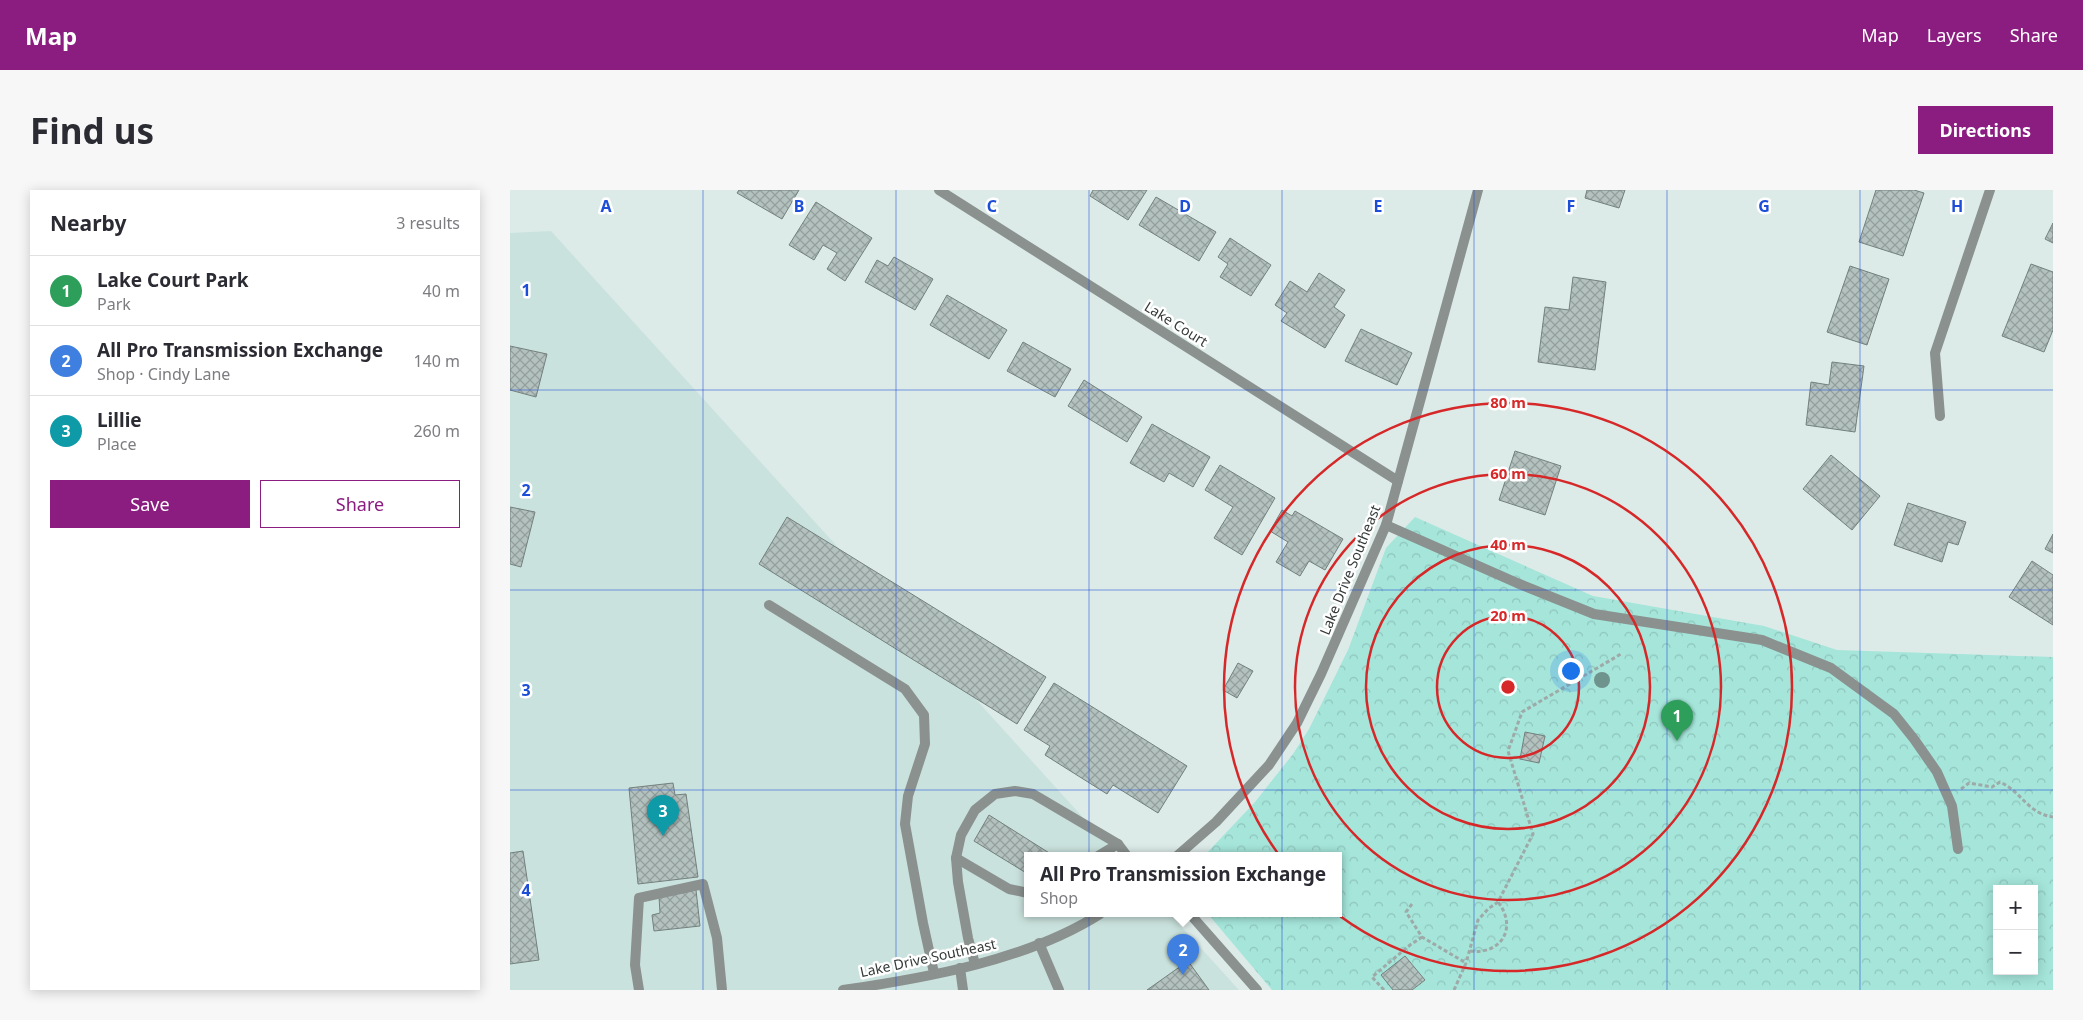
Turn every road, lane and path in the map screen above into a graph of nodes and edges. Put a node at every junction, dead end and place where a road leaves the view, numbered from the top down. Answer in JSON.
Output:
{"nodes":[{"id":1,"x":939,"y":190,"type":"edge"},
{"id":2,"x":1478,"y":190,"type":"edge"},
{"id":3,"x":1990,"y":190,"type":"edge"},
{"id":4,"x":1940,"y":416,"type":"dead end"},
{"id":5,"x":1398,"y":482,"type":"junction"},
{"id":6,"x":1386,"y":525,"type":"junction"},
{"id":7,"x":769,"y":605,"type":"dead end"},
{"id":8,"x":1621,"y":654,"type":"dead end"},
{"id":9,"x":1948,"y":798,"type":"junction"},
{"id":10,"x":2053,"y":817,"type":"edge"},
{"id":11,"x":1118,"y":844,"type":"junction"},
{"id":12,"x":1958,"y":849,"type":"dead end"},
{"id":13,"x":1105,"y":852,"type":"edge"},
{"id":14,"x":1124,"y":852,"type":"edge"},
{"id":15,"x":1182,"y":852,"type":"edge"},
{"id":16,"x":956,"y":858,"type":"junction"},
{"id":17,"x":1024,"y":892,"type":"edge"},
{"id":18,"x":1498,"y":902,"type":"junction"},
{"id":19,"x":1412,"y":904,"type":"dead end"},
{"id":20,"x":1094,"y":917,"type":"edge"},
{"id":21,"x":1193,"y":917,"type":"edge"},
{"id":22,"x":1422,"y":937,"type":"junction"},
{"id":23,"x":1039,"y":943,"type":"junction"},
{"id":24,"x":1470,"y":951,"type":"junction"},
{"id":25,"x":1466,"y":963,"type":"junction"},
{"id":26,"x":975,"y":964,"type":"junction"},
{"id":27,"x":960,"y":968,"type":"junction"},
{"id":28,"x":934,"y":973,"type":"junction"},
{"id":29,"x":887,"y":986,"type":"edge"},
{"id":30,"x":639,"y":990,"type":"edge"},
{"id":31,"x":722,"y":990,"type":"edge"},
{"id":32,"x":842,"y":990,"type":"edge"},
{"id":33,"x":964,"y":990,"type":"edge"},
{"id":34,"x":1058,"y":990,"type":"edge"},
{"id":35,"x":1257,"y":990,"type":"edge"},
{"id":36,"x":1384,"y":990,"type":"edge"},
{"id":37,"x":1454,"y":990,"type":"edge"}],
"edges":[{"from":1,"to":5,"type":"street","name":"Lake Court"},
{"from":2,"to":5,"type":"street","name":"Lake Drive Southeast"},
{"from":3,"to":4,"type":"street"},
{"from":5,"to":6,"type":"street","name":"Lake Drive Southeast"},
{"from":6,"to":9,"type":"street"},
{"from":6,"to":15,"type":"street","name":"Lake Drive Southeast"},
{"from":7,"to":28,"type":"street"},
{"from":8,"to":18,"type":"path"},
{"from":9,"to":10,"type":"path"},
{"from":9,"to":12,"type":"street"},
{"from":11,"to":13,"type":"street"},
{"from":11,"to":14,"type":"street"},
{"from":11,"to":16,"type":"street"},
{"from":16,"to":17,"type":"street"},
{"from":16,"to":26,"type":"street"},
{"from":18,"to":24,"type":"path"},
{"from":18,"to":24,"type":"path"},
{"from":19,"to":22,"type":"path"},
{"from":20,"to":23,"type":"street","name":"Lake Drive Southeast"},
{"from":21,"to":35,"type":"street"},
{"from":22,"to":25,"type":"path"},
{"from":22,"to":36,"type":"path"},
{"from":23,"to":26,"type":"street","name":"Lake Drive Southeast"},
{"from":23,"to":34,"type":"street"},
{"from":24,"to":25,"type":"path"},
{"from":25,"to":37,"type":"path"},
{"from":26,"to":27,"type":"street","name":"Lake Drive Southeast"},
{"from":27,"to":28,"type":"street","name":"Lake Drive Southeast"},
{"from":27,"to":33,"type":"street"},
{"from":28,"to":29,"type":"street","name":"Lake Drive Southeast"},
{"from":29,"to":32,"type":"street","name":"Lake Drive Southeast"},
{"from":30,"to":31,"type":"street"}]}
